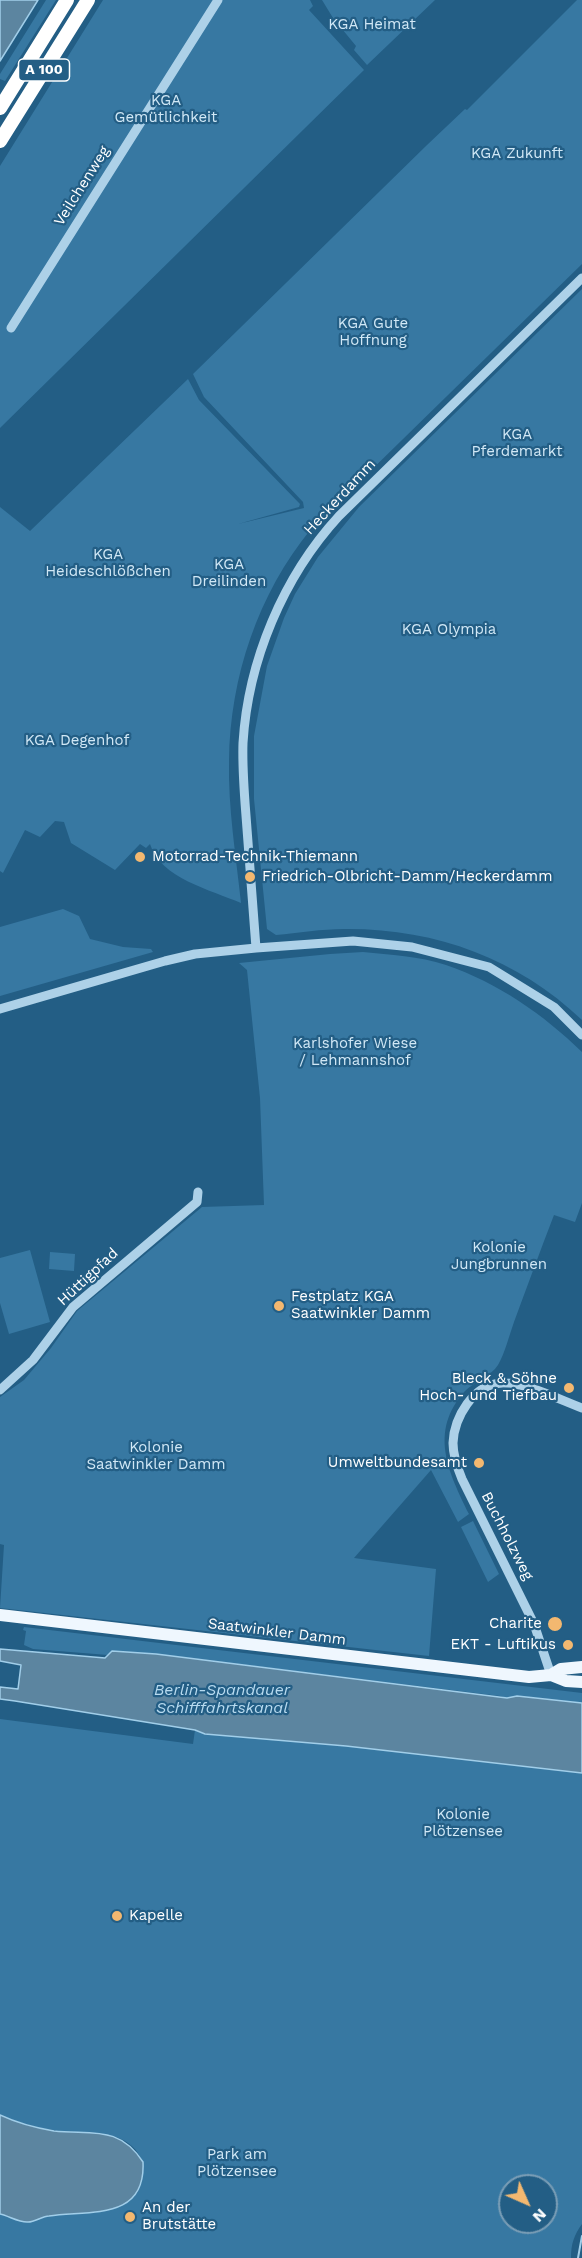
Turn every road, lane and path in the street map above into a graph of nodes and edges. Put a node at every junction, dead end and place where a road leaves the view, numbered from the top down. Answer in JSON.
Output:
{"nodes":[{"id":1,"x":67,"y":0,"type":"edge"},
{"id":2,"x":88,"y":0,"type":"edge"},
{"id":3,"x":218,"y":0,"type":"edge"},
{"id":4,"x":0,"y":108,"type":"edge"},
{"id":5,"x":0,"y":141,"type":"edge"},
{"id":6,"x":582,"y":278,"type":"edge"},
{"id":7,"x":11,"y":328,"type":"dead end"},
{"id":8,"x":256,"y":948,"type":"junction"},
{"id":9,"x":0,"y":1009,"type":"edge"},
{"id":10,"x":582,"y":1035,"type":"edge"},
{"id":11,"x":198,"y":1192,"type":"dead end"},
{"id":12,"x":0,"y":1390,"type":"edge"},
{"id":13,"x":582,"y":1408,"type":"edge"},
{"id":14,"x":0,"y":1615,"type":"edge"},
{"id":15,"x":582,"y":1667,"type":"edge"},
{"id":16,"x":551,"y":1675,"type":"junction"},
{"id":17,"x":582,"y":1682,"type":"edge"}],
"edges":[{"from":1,"to":4,"type":"highway","number":"A 100"},
{"from":2,"to":5,"type":"highway","number":"A 100"},
{"from":3,"to":7,"type":"street","name":"Veilchenweg"},
{"from":6,"to":8,"type":"street","name":"Heckerdamm"},
{"from":8,"to":9,"type":"street"},
{"from":8,"to":10,"type":"street"},
{"from":11,"to":12,"type":"street","name":"Hüttigpfad"},
{"from":13,"to":16,"type":"street","name":"Buchholzweg"},
{"from":14,"to":16,"type":"main road","name":"Saatwinkler Damm"},
{"from":15,"to":16,"type":"main road","name":"Saatwinkler Damm"},
{"from":16,"to":17,"type":"main road","name":"Saatwinkler Damm"}]}
